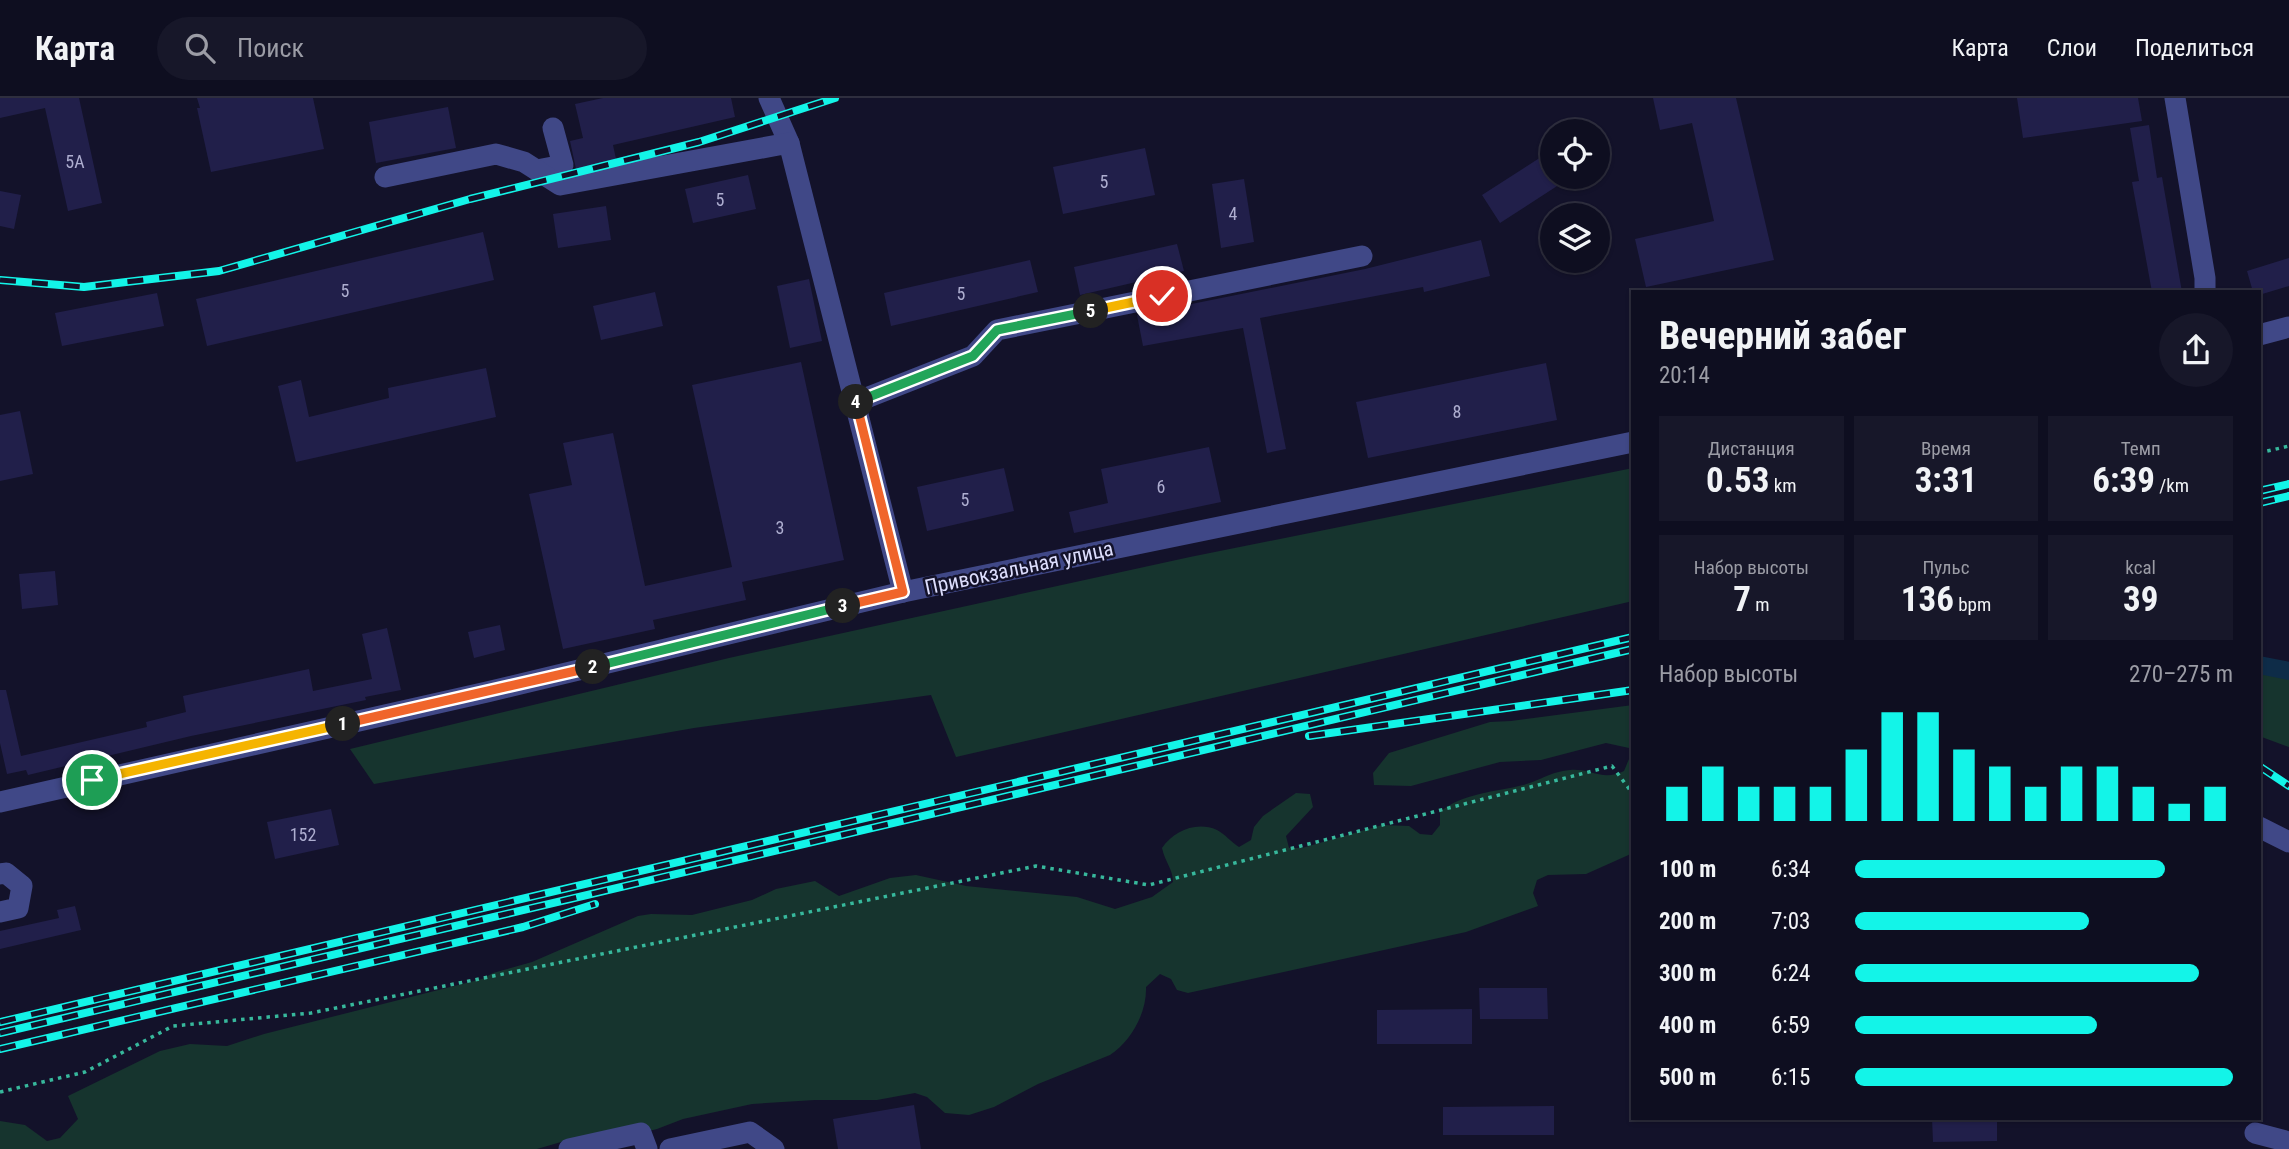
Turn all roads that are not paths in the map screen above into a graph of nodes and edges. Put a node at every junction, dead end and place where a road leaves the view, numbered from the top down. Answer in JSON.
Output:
{"nodes":[{"id":1,"x":769,"y":98,"type":"edge"},
{"id":2,"x":2175,"y":98,"type":"edge"},
{"id":3,"x":553,"y":128,"type":"dead end"},
{"id":4,"x":789,"y":143,"type":"junction"},
{"id":5,"x":537,"y":170,"type":"junction"},
{"id":6,"x":385,"y":177,"type":"dead end"},
{"id":7,"x":1362,"y":256,"type":"dead end"},
{"id":8,"x":2205,"y":285,"type":"edge"},
{"id":9,"x":2289,"y":327,"type":"edge"},
{"id":10,"x":2261,"y":334,"type":"edge"},
{"id":11,"x":856,"y":402,"type":"junction"},
{"id":12,"x":1631,"y":442,"type":"edge"},
{"id":13,"x":903,"y":592,"type":"junction"},
{"id":14,"x":0,"y":802,"type":"edge"},
{"id":15,"x":2261,"y":828,"type":"edge"},
{"id":16,"x":2289,"y":842,"type":"edge"},
{"id":17,"x":0,"y":874,"type":"edge"},
{"id":18,"x":0,"y":912,"type":"edge"},
{"id":19,"x":2255,"y":1133,"type":"dead end"},
{"id":20,"x":2289,"y":1142,"type":"edge"},
{"id":21,"x":682,"y":1148,"type":"edge"},
{"id":22,"x":569,"y":1149,"type":"edge"},
{"id":23,"x":647,"y":1149,"type":"edge"},
{"id":24,"x":774,"y":1149,"type":"edge"}],
"edges":[{"from":1,"to":4,"type":"street"},
{"from":2,"to":8,"type":"street"},
{"from":3,"to":5,"type":"street"},
{"from":4,"to":5,"type":"street"},
{"from":4,"to":11,"type":"street"},
{"from":5,"to":6,"type":"street"},
{"from":7,"to":11,"type":"street"},
{"from":9,"to":10,"type":"street"},
{"from":11,"to":13,"type":"street"},
{"from":12,"to":13,"type":"street","name":"Привокзальная улица"},
{"from":13,"to":14,"type":"street","name":"Привокзальная улица"},
{"from":15,"to":16,"type":"street"},
{"from":17,"to":18,"type":"street"},
{"from":19,"to":20,"type":"street"},
{"from":21,"to":24,"type":"street"},
{"from":22,"to":23,"type":"street"}]}
